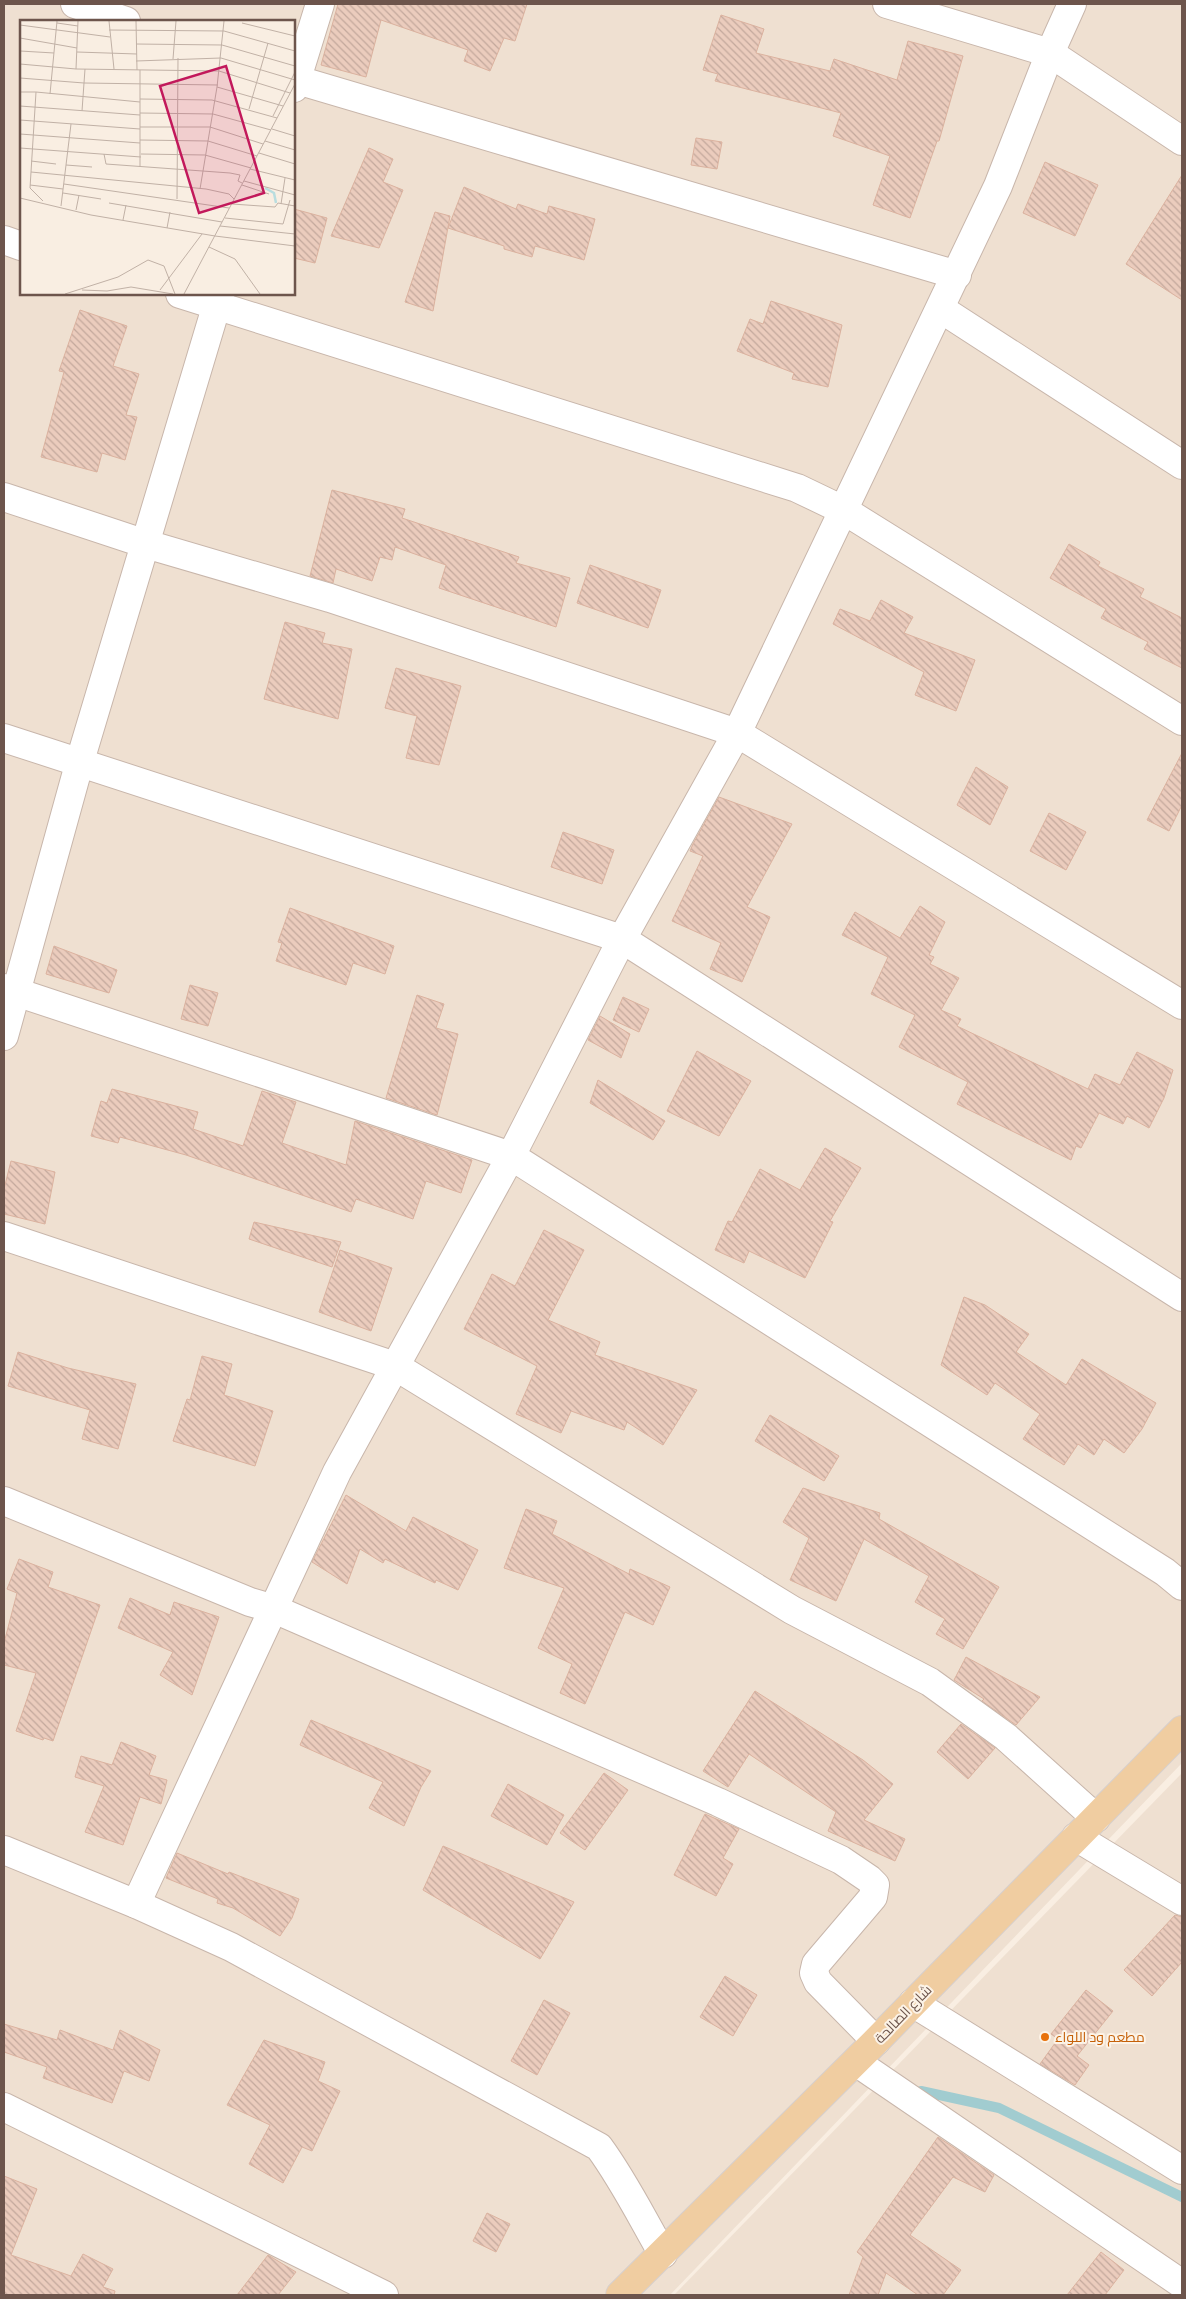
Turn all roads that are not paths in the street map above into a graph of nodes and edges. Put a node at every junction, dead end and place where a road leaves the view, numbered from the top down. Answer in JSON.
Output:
{"nodes":[{"id":1,"x":75,"y":4,"type":"edge"},
{"id":2,"x":320,"y":4,"type":"edge"},
{"id":3,"x":887,"y":4,"type":"edge"},
{"id":4,"x":1072,"y":4,"type":"edge"},
{"id":5,"x":123,"y":20,"type":"edge"},
{"id":6,"x":1050,"y":53,"type":"junction"},
{"id":7,"x":295,"y":83,"type":"edge"},
{"id":8,"x":1182,"y":141,"type":"edge"},
{"id":9,"x":4,"y":240,"type":"edge"},
{"id":10,"x":20,"y":246,"type":"edge"},
{"id":11,"x":956,"y":275,"type":"junction"},
{"id":12,"x":188,"y":295,"type":"edge"},
{"id":13,"x":218,"y":299,"type":"edge"},
{"id":14,"x":941,"y":309,"type":"junction"},
{"id":15,"x":1182,"y":465,"type":"edge"},
{"id":16,"x":4,"y":496,"type":"edge"},
{"id":17,"x":845,"y":511,"type":"junction"},
{"id":18,"x":146,"y":544,"type":"junction"},
{"id":19,"x":1182,"y":721,"type":"edge"},
{"id":20,"x":737,"y":733,"type":"junction"},
{"id":21,"x":4,"y":738,"type":"edge"},
{"id":22,"x":80,"y":761,"type":"junction"},
{"id":23,"x":622,"y":939,"type":"junction"},
{"id":24,"x":11,"y":990,"type":"edge"},
{"id":25,"x":1182,"y":1005,"type":"edge"},
{"id":26,"x":4,"y":1036,"type":"edge"},
{"id":27,"x":512,"y":1156,"type":"junction"},
{"id":28,"x":4,"y":1236,"type":"edge"},
{"id":29,"x":1182,"y":1297,"type":"edge"},
{"id":30,"x":395,"y":1366,"type":"junction"},
{"id":31,"x":4,"y":1501,"type":"edge"},
{"id":32,"x":1182,"y":1586,"type":"edge"},
{"id":33,"x":274,"y":1609,"type":"junction"},
{"id":34,"x":1182,"y":1730,"type":"edge"},
{"id":35,"x":1096,"y":1818,"type":"junction"},
{"id":36,"x":1076,"y":1837,"type":"junction"},
{"id":37,"x":4,"y":1850,"type":"edge"},
{"id":38,"x":1182,"y":1901,"type":"edge"},
{"id":39,"x":136,"y":1904,"type":"junction"},
{"id":40,"x":913,"y":2003,"type":"junction"},
{"id":41,"x":876,"y":2041,"type":"junction"},
{"id":42,"x":856,"y":2062,"type":"junction"},
{"id":43,"x":4,"y":2107,"type":"edge"},
{"id":44,"x":1182,"y":2170,"type":"edge"},
{"id":45,"x":663,"y":2254,"type":"junction"},
{"id":46,"x":1182,"y":2284,"type":"edge"},
{"id":47,"x":384,"y":2295,"type":"edge"},
{"id":48,"x":620,"y":2295,"type":"edge"}],
"edges":[{"from":1,"to":5,"type":"street"},
{"from":2,"to":7,"type":"street"},
{"from":3,"to":6,"type":"street"},
{"from":4,"to":6,"type":"street"},
{"from":6,"to":8,"type":"street"},
{"from":6,"to":11,"type":"street"},
{"from":7,"to":11,"type":"street"},
{"from":9,"to":10,"type":"street"},
{"from":11,"to":14,"type":"street"},
{"from":12,"to":13,"type":"street"},
{"from":13,"to":17,"type":"street"},
{"from":13,"to":18,"type":"street"},
{"from":14,"to":15,"type":"street"},
{"from":14,"to":17,"type":"street"},
{"from":16,"to":18,"type":"street"},
{"from":17,"to":19,"type":"street"},
{"from":17,"to":20,"type":"street"},
{"from":18,"to":20,"type":"street"},
{"from":18,"to":22,"type":"street"},
{"from":20,"to":23,"type":"street"},
{"from":20,"to":25,"type":"street"},
{"from":21,"to":22,"type":"street"},
{"from":22,"to":23,"type":"street"},
{"from":22,"to":24,"type":"street"},
{"from":23,"to":27,"type":"street"},
{"from":23,"to":29,"type":"street"},
{"from":24,"to":26,"type":"street"},
{"from":24,"to":27,"type":"street"},
{"from":27,"to":30,"type":"street"},
{"from":27,"to":32,"type":"street"},
{"from":28,"to":30,"type":"street"},
{"from":30,"to":33,"type":"street"},
{"from":30,"to":35,"type":"street"},
{"from":31,"to":33,"type":"street"},
{"from":33,"to":39,"type":"street"},
{"from":33,"to":41,"type":"street"},
{"from":34,"to":35,"type":"main road","name":"شارع الصالحة"},
{"from":35,"to":36,"type":"main road","name":"شارع الصالحة"},
{"from":36,"to":38,"type":"street"},
{"from":36,"to":40,"type":"main road","name":"شارع الصالحة"},
{"from":37,"to":39,"type":"street"},
{"from":39,"to":45,"type":"street"},
{"from":40,"to":41,"type":"main road","name":"شارع الصالحة"},
{"from":40,"to":44,"type":"street"},
{"from":41,"to":42,"type":"main road","name":"شارع الصالحة"},
{"from":42,"to":45,"type":"main road","name":"شارع الصالحة"},
{"from":42,"to":46,"type":"street"},
{"from":43,"to":47,"type":"street"},
{"from":45,"to":48,"type":"main road","name":"شارع الصالحة"}]}
